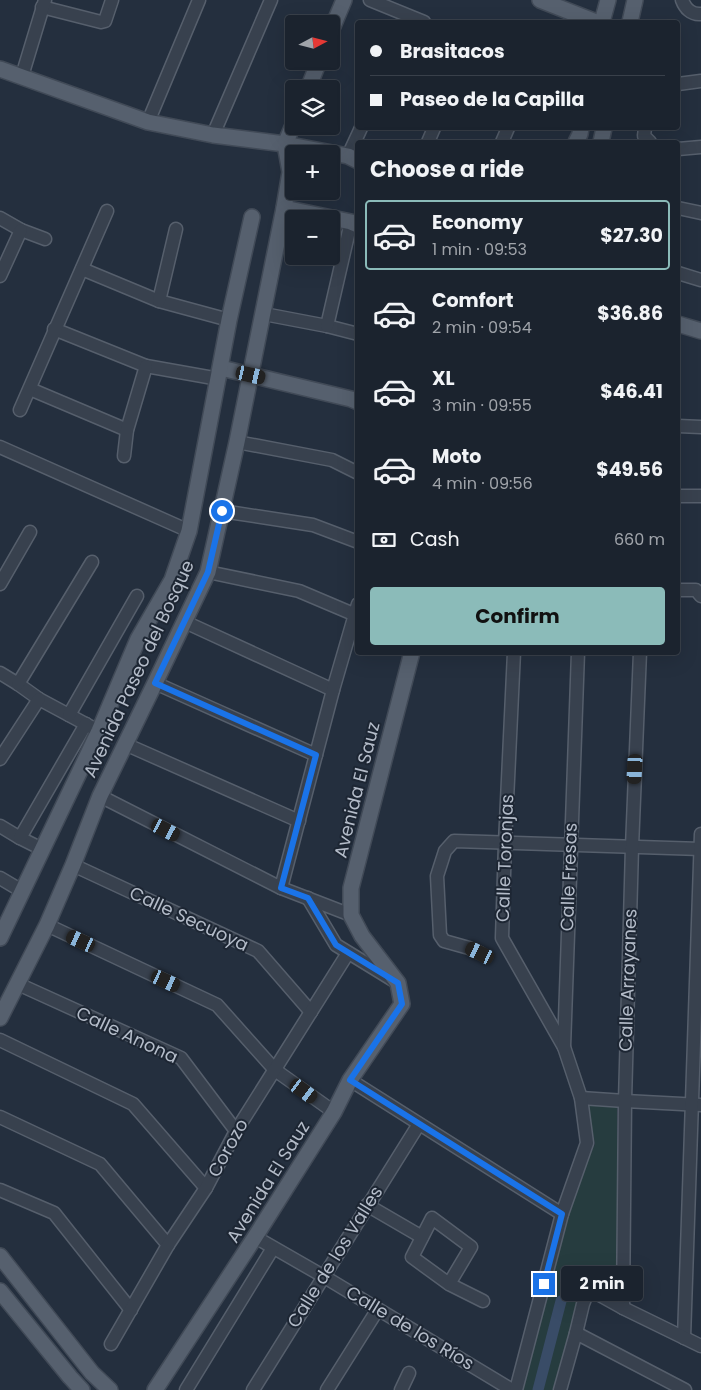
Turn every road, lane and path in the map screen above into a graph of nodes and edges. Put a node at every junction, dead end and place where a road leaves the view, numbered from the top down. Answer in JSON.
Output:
{"nodes":[{"id":1,"x":112,"y":0,"type":"edge"},
{"id":2,"x":199,"y":0,"type":"edge"},
{"id":3,"x":271,"y":0,"type":"edge"},
{"id":4,"x":344,"y":0,"type":"edge"},
{"id":5,"x":370,"y":0,"type":"edge"},
{"id":6,"x":540,"y":0,"type":"edge"},
{"id":7,"x":608,"y":0,"type":"edge"},
{"id":8,"x":635,"y":0,"type":"edge"},
{"id":9,"x":682,"y":0,"type":"edge"},
{"id":10,"x":43,"y":4,"type":"edge"},
{"id":11,"x":701,"y":14,"type":"edge"},
{"id":12,"x":338,"y":15,"type":"edge"},
{"id":13,"x":410,"y":20,"type":"edge"},
{"id":14,"x":591,"y":20,"type":"edge"},
{"id":15,"x":603,"y":20,"type":"edge"},
{"id":16,"x":630,"y":20,"type":"edge"},
{"id":17,"x":0,"y":68,"type":"edge"},
{"id":18,"x":22,"y":76,"type":"junction"},
{"id":19,"x":701,"y":81,"type":"edge"},
{"id":20,"x":680,"y":84,"type":"edge"},
{"id":21,"x":148,"y":122,"type":"junction"},
{"id":22,"x":213,"y":135,"type":"junction"},
{"id":23,"x":289,"y":135,"type":"edge"},
{"id":24,"x":285,"y":144,"type":"junction"},
{"id":25,"x":701,"y":147,"type":"edge"},
{"id":26,"x":680,"y":149,"type":"edge"},
{"id":27,"x":353,"y":159,"type":"edge"},
{"id":28,"x":284,"y":208,"type":"junction"},
{"id":29,"x":680,"y":208,"type":"edge"},
{"id":30,"x":107,"y":212,"type":"dead end"},
{"id":31,"x":701,"y":212,"type":"edge"},
{"id":32,"x":0,"y":218,"type":"edge"},
{"id":33,"x":252,"y":218,"type":"dead end"},
{"id":34,"x":354,"y":223,"type":"edge"},
{"id":35,"x":176,"y":228,"type":"dead end"},
{"id":36,"x":21,"y":230,"type":"junction"},
{"id":37,"x":45,"y":239,"type":"dead end"},
{"id":38,"x":82,"y":269,"type":"junction"},
{"id":39,"x":680,"y":274,"type":"edge"},
{"id":40,"x":0,"y":276,"type":"edge"},
{"id":41,"x":701,"y":280,"type":"edge"},
{"id":42,"x":159,"y":301,"type":"junction"},
{"id":43,"x":264,"y":314,"type":"junction"},
{"id":44,"x":229,"y":320,"type":"junction"},
{"id":45,"x":680,"y":325,"type":"edge"},
{"id":46,"x":327,"y":326,"type":"junction"},
{"id":47,"x":54,"y":329,"type":"junction"},
{"id":48,"x":701,"y":331,"type":"edge"},
{"id":49,"x":355,"y":333,"type":"edge"},
{"id":50,"x":146,"y":366,"type":"junction"},
{"id":51,"x":220,"y":374,"type":"junction"},
{"id":52,"x":251,"y":375,"type":"junction"},
{"id":53,"x":30,"y":389,"type":"junction"},
{"id":54,"x":355,"y":401,"type":"edge"},
{"id":55,"x":20,"y":410,"type":"dead end"},
{"id":56,"x":680,"y":426,"type":"edge"},
{"id":57,"x":701,"y":427,"type":"edge"},
{"id":58,"x":127,"y":430,"type":"junction"},
{"id":59,"x":237,"y":442,"type":"junction"},
{"id":60,"x":0,"y":447,"type":"edge"},
{"id":61,"x":124,"y":456,"type":"dead end"},
{"id":62,"x":355,"y":471,"type":"edge"},
{"id":63,"x":680,"y":496,"type":"edge"},
{"id":64,"x":701,"y":496,"type":"edge"},
{"id":65,"x":222,"y":511,"type":"junction"},
{"id":66,"x":189,"y":531,"type":"junction"},
{"id":67,"x":30,"y":532,"type":"dead end"},
{"id":68,"x":355,"y":541,"type":"edge"},
{"id":69,"x":92,"y":562,"type":"dead end"},
{"id":70,"x":208,"y":572,"type":"junction"},
{"id":71,"x":0,"y":584,"type":"edge"},
{"id":72,"x":680,"y":590,"type":"edge"},
{"id":73,"x":137,"y":596,"type":"dead end"},
{"id":74,"x":701,"y":596,"type":"edge"},
{"id":75,"x":355,"y":611,"type":"edge"},
{"id":76,"x":355,"y":614,"type":"edge"},
{"id":77,"x":185,"y":622,"type":"junction"},
{"id":78,"x":411,"y":655,"type":"edge"},
{"id":79,"x":514,"y":655,"type":"edge"},
{"id":80,"x":578,"y":655,"type":"edge"},
{"id":81,"x":640,"y":655,"type":"edge"},
{"id":82,"x":0,"y":673,"type":"edge"},
{"id":83,"x":155,"y":683,"type":"junction"},
{"id":84,"x":18,"y":684,"type":"junction"},
{"id":85,"x":333,"y":690,"type":"junction"},
{"id":86,"x":39,"y":699,"type":"junction"},
{"id":87,"x":69,"y":715,"type":"junction"},
{"id":88,"x":92,"y":727,"type":"junction"},
{"id":89,"x":126,"y":744,"type":"junction"},
{"id":90,"x":316,"y":755,"type":"junction"},
{"id":91,"x":0,"y":759,"type":"edge"},
{"id":92,"x":100,"y":796,"type":"junction"},
{"id":93,"x":299,"y":821,"type":"junction"},
{"id":94,"x":0,"y":826,"type":"edge"},
{"id":95,"x":701,"y":834,"type":"edge"},
{"id":96,"x":20,"y":838,"type":"junction"},
{"id":97,"x":505,"y":843,"type":"junction"},
{"id":98,"x":570,"y":844,"type":"junction"},
{"id":99,"x":632,"y":847,"type":"junction"},
{"id":100,"x":42,"y":848,"type":"junction"},
{"id":101,"x":701,"y":849,"type":"edge"},
{"id":102,"x":73,"y":865,"type":"junction"},
{"id":103,"x":0,"y":878,"type":"edge"},
{"id":104,"x":281,"y":888,"type":"junction"},
{"id":105,"x":22,"y":891,"type":"junction"},
{"id":106,"x":308,"y":898,"type":"junction"},
{"id":107,"x":351,"y":915,"type":"junction"},
{"id":108,"x":47,"y":926,"type":"junction"},
{"id":109,"x":0,"y":938,"type":"edge"},
{"id":110,"x":348,"y":953,"type":"junction"},
{"id":111,"x":480,"y":953,"type":"dead end"},
{"id":112,"x":398,"y":983,"type":"junction"},
{"id":113,"x":18,"y":984,"type":"junction"},
{"id":114,"x":311,"y":1012,"type":"junction"},
{"id":115,"x":0,"y":1018,"type":"edge"},
{"id":116,"x":0,"y":1040,"type":"edge"},
{"id":117,"x":564,"y":1046,"type":"junction"},
{"id":118,"x":275,"y":1070,"type":"junction"},
{"id":119,"x":350,"y":1080,"type":"junction"},
{"id":120,"x":581,"y":1098,"type":"junction"},
{"id":121,"x":625,"y":1102,"type":"junction"},
{"id":122,"x":697,"y":1105,"type":"edge"},
{"id":123,"x":334,"y":1112,"type":"junction"},
{"id":124,"x":0,"y":1116,"type":"edge"},
{"id":125,"x":419,"y":1124,"type":"junction"},
{"id":126,"x":236,"y":1131,"type":"junction"},
{"id":127,"x":206,"y":1188,"type":"junction"},
{"id":128,"x":0,"y":1190,"type":"edge"},
{"id":129,"x":367,"y":1205,"type":"junction"},
{"id":130,"x":562,"y":1214,"type":"junction"},
{"id":131,"x":256,"y":1237,"type":"junction"},
{"id":132,"x":422,"y":1237,"type":"junction"},
{"id":133,"x":168,"y":1245,"type":"junction"},
{"id":134,"x":273,"y":1248,"type":"junction"},
{"id":135,"x":0,"y":1256,"type":"edge"},
{"id":136,"x":324,"y":1276,"type":"junction"},
{"id":137,"x":449,"y":1284,"type":"junction"},
{"id":138,"x":0,"y":1291,"type":"edge"},
{"id":139,"x":483,"y":1301,"type":"dead end"},
{"id":140,"x":623,"y":1308,"type":"junction"},
{"id":141,"x":378,"y":1309,"type":"junction"},
{"id":142,"x":131,"y":1310,"type":"junction"},
{"id":143,"x":576,"y":1333,"type":"junction"},
{"id":144,"x":684,"y":1338,"type":"junction"},
{"id":145,"x":111,"y":1344,"type":"dead end"},
{"id":146,"x":701,"y":1346,"type":"edge"},
{"id":147,"x":92,"y":1373,"type":"junction"},
{"id":148,"x":410,"y":1373,"type":"dead end"},
{"id":149,"x":70,"y":1377,"type":"junction"},
{"id":150,"x":82,"y":1390,"type":"edge"},
{"id":151,"x":110,"y":1390,"type":"edge"},
{"id":152,"x":154,"y":1390,"type":"edge"},
{"id":153,"x":186,"y":1390,"type":"edge"},
{"id":154,"x":253,"y":1390,"type":"edge"},
{"id":155,"x":327,"y":1390,"type":"edge"},
{"id":156,"x":401,"y":1390,"type":"edge"},
{"id":157,"x":512,"y":1390,"type":"edge"},
{"id":158,"x":516,"y":1390,"type":"edge"},
{"id":159,"x":560,"y":1390,"type":"edge"},
{"id":160,"x":685,"y":1390,"type":"edge"}],
"edges":[{"from":1,"to":10,"type":"street"},
{"from":2,"to":21,"type":"street"},
{"from":3,"to":22,"type":"street"},
{"from":4,"to":12,"type":"main road"},
{"from":5,"to":13,"type":"street"},
{"from":6,"to":14,"type":"main road"},
{"from":7,"to":15,"type":"main road"},
{"from":8,"to":16,"type":"main road"},
{"from":9,"to":11,"type":"street"},
{"from":10,"to":18,"type":"street"},
{"from":17,"to":18,"type":"main road"},
{"from":18,"to":21,"type":"main road"},
{"from":19,"to":20,"type":"street"},
{"from":21,"to":22,"type":"main road"},
{"from":22,"to":24,"type":"main road"},
{"from":23,"to":24,"type":"main road"},
{"from":24,"to":27,"type":"main road"},
{"from":24,"to":28,"type":"main road","name":"Avenida Paseo del Bosque"},
{"from":25,"to":26,"type":"street"},
{"from":28,"to":34,"type":"main road"},
{"from":28,"to":43,"type":"main road","name":"Avenida Paseo del Bosque"},
{"from":29,"to":31,"type":"street"},
{"from":30,"to":38,"type":"street"},
{"from":32,"to":36,"type":"street"},
{"from":33,"to":44,"type":"main road","name":"Avenida Paseo del Bosque"},
{"from":34,"to":46,"type":"street"},
{"from":35,"to":42,"type":"street"},
{"from":36,"to":37,"type":"street"},
{"from":36,"to":40,"type":"street"},
{"from":38,"to":42,"type":"street"},
{"from":38,"to":47,"type":"street"},
{"from":39,"to":41,"type":"street"},
{"from":42,"to":44,"type":"street"},
{"from":43,"to":46,"type":"street"},
{"from":43,"to":52,"type":"main road","name":"Avenida Paseo del Bosque"},
{"from":44,"to":51,"type":"main road","name":"Avenida Paseo del Bosque"},
{"from":45,"to":48,"type":"main road"},
{"from":46,"to":49,"type":"street"},
{"from":47,"to":50,"type":"street"},
{"from":47,"to":53,"type":"street"},
{"from":50,"to":51,"type":"street"},
{"from":50,"to":58,"type":"street"},
{"from":51,"to":52,"type":"main road"},
{"from":51,"to":66,"type":"main road","name":"Avenida Paseo del Bosque"},
{"from":52,"to":54,"type":"main road"},
{"from":52,"to":59,"type":"main road","name":"Avenida Paseo del Bosque"},
{"from":53,"to":55,"type":"street"},
{"from":53,"to":58,"type":"street"},
{"from":56,"to":57,"type":"street"},
{"from":58,"to":61,"type":"street"},
{"from":59,"to":62,"type":"street"},
{"from":59,"to":65,"type":"main road","name":"Avenida Paseo del Bosque"},
{"from":60,"to":66,"type":"street"},
{"from":63,"to":64,"type":"street"},
{"from":65,"to":68,"type":"street"},
{"from":65,"to":70,"type":"main road","name":"Avenida Paseo del Bosque"},
{"from":66,"to":88,"type":"main road","name":"Avenida Paseo del Bosque"},
{"from":67,"to":71,"type":"street"},
{"from":69,"to":84,"type":"street"},
{"from":70,"to":75,"type":"street"},
{"from":70,"to":77,"type":"main road","name":"Avenida Paseo del Bosque"},
{"from":72,"to":74,"type":"street"},
{"from":73,"to":87,"type":"street"},
{"from":76,"to":85,"type":"street"},
{"from":77,"to":83,"type":"main road","name":"Avenida Paseo del Bosque"},
{"from":77,"to":85,"type":"street"},
{"from":78,"to":107,"type":"main road","name":"Avenida El Sauz"},
{"from":79,"to":97,"type":"street","name":"Calle Toronjas"},
{"from":80,"to":98,"type":"street","name":"Calle Fresas"},
{"from":81,"to":99,"type":"street","name":"Calle Arrayanes"},
{"from":82,"to":84,"type":"street"},
{"from":83,"to":89,"type":"main road","name":"Avenida Paseo del Bosque"},
{"from":83,"to":90,"type":"street"},
{"from":84,"to":86,"type":"street"},
{"from":85,"to":90,"type":"street"},
{"from":86,"to":87,"type":"street"},
{"from":86,"to":91,"type":"street"},
{"from":87,"to":88,"type":"street"},
{"from":88,"to":96,"type":"street"},
{"from":88,"to":100,"type":"main road","name":"Avenida Paseo del Bosque"},
{"from":89,"to":92,"type":"main road","name":"Avenida Paseo del Bosque"},
{"from":89,"to":93,"type":"street"},
{"from":90,"to":93,"type":"street"},
{"from":92,"to":102,"type":"main road","name":"Avenida Paseo del Bosque"},
{"from":92,"to":104,"type":"street"},
{"from":93,"to":104,"type":"street"},
{"from":94,"to":96,"type":"street"},
{"from":95,"to":101,"type":"street"},
{"from":96,"to":100,"type":"street"},
{"from":97,"to":98,"type":"street"},
{"from":97,"to":111,"type":"street"},
{"from":97,"to":117,"type":"street","name":"Calle Toronjas"},
{"from":98,"to":99,"type":"street"},
{"from":98,"to":117,"type":"street","name":"Calle Fresas"},
{"from":99,"to":101,"type":"street"},
{"from":99,"to":121,"type":"street","name":"Calle Arrayanes"},
{"from":100,"to":105,"type":"main road","name":"Avenida Paseo del Bosque"},
{"from":101,"to":122,"type":"street"},
{"from":102,"to":108,"type":"main road","name":"Avenida Paseo del Bosque"},
{"from":102,"to":114,"type":"street","name":"Calle Secuoya"},
{"from":103,"to":105,"type":"street"},
{"from":104,"to":106,"type":"street"},
{"from":105,"to":109,"type":"main road","name":"Avenida Paseo del Bosque"},
{"from":106,"to":107,"type":"street"},
{"from":106,"to":110,"type":"street"},
{"from":107,"to":112,"type":"main road","name":"Avenida El Sauz"},
{"from":108,"to":113,"type":"main road","name":"Avenida Paseo del Bosque"},
{"from":108,"to":118,"type":"street"},
{"from":110,"to":112,"type":"street"},
{"from":110,"to":114,"type":"street","name":"Corozo"},
{"from":112,"to":119,"type":"main road","name":"Avenida El Sauz"},
{"from":113,"to":115,"type":"main road","name":"Avenida Paseo del Bosque"},
{"from":113,"to":126,"type":"street","name":"Calle Anona"},
{"from":114,"to":118,"type":"street","name":"Corozo"},
{"from":116,"to":127,"type":"street"},
{"from":117,"to":120,"type":"street","name":"Calle Fresas"},
{"from":118,"to":123,"type":"street"},
{"from":118,"to":126,"type":"street","name":"Corozo"},
{"from":119,"to":123,"type":"main road","name":"Avenida El Sauz"},
{"from":119,"to":125,"type":"street"},
{"from":120,"to":121,"type":"street"},
{"from":120,"to":130,"type":"street","name":"Calle Fresas"},
{"from":121,"to":122,"type":"street"},
{"from":121,"to":140,"type":"street","name":"Calle Arrayanes"},
{"from":122,"to":144,"type":"street"},
{"from":123,"to":131,"type":"main road","name":"Avenida El Sauz"},
{"from":124,"to":133,"type":"street"},
{"from":125,"to":129,"type":"street","name":"Calle de los Valles"},
{"from":125,"to":130,"type":"street"},
{"from":126,"to":127,"type":"street","name":"Corozo"},
{"from":127,"to":133,"type":"street","name":"Corozo"},
{"from":128,"to":142,"type":"street"},
{"from":129,"to":132,"type":"street"},
{"from":129,"to":136,"type":"street","name":"Calle de los Valles"},
{"from":130,"to":158,"type":"street","name":"Calle Fresas"},
{"from":131,"to":134,"type":"street","name":"Calle de los Ríos"},
{"from":131,"to":152,"type":"main road","name":"Avenida El Sauz"},
{"from":132,"to":137,"type":"street"},
{"from":132,"to":137,"type":"street"},
{"from":133,"to":142,"type":"street","name":"Corozo"},
{"from":134,"to":136,"type":"street","name":"Calle de los Ríos"},
{"from":134,"to":153,"type":"street"},
{"from":135,"to":147,"type":"main road"},
{"from":136,"to":141,"type":"street","name":"Calle de los Ríos"},
{"from":136,"to":154,"type":"street","name":"Calle de los Valles"},
{"from":137,"to":139,"type":"street"},
{"from":138,"to":149,"type":"main road"},
{"from":140,"to":143,"type":"street"},
{"from":140,"to":144,"type":"street"},
{"from":141,"to":155,"type":"street"},
{"from":141,"to":157,"type":"street","name":"Calle de los Ríos"},
{"from":142,"to":145,"type":"street","name":"Corozo"},
{"from":143,"to":159,"type":"street"},
{"from":143,"to":160,"type":"street"},
{"from":144,"to":146,"type":"street"},
{"from":147,"to":149,"type":"street"},
{"from":147,"to":151,"type":"main road"},
{"from":148,"to":156,"type":"street"},
{"from":149,"to":150,"type":"main road"}]}
